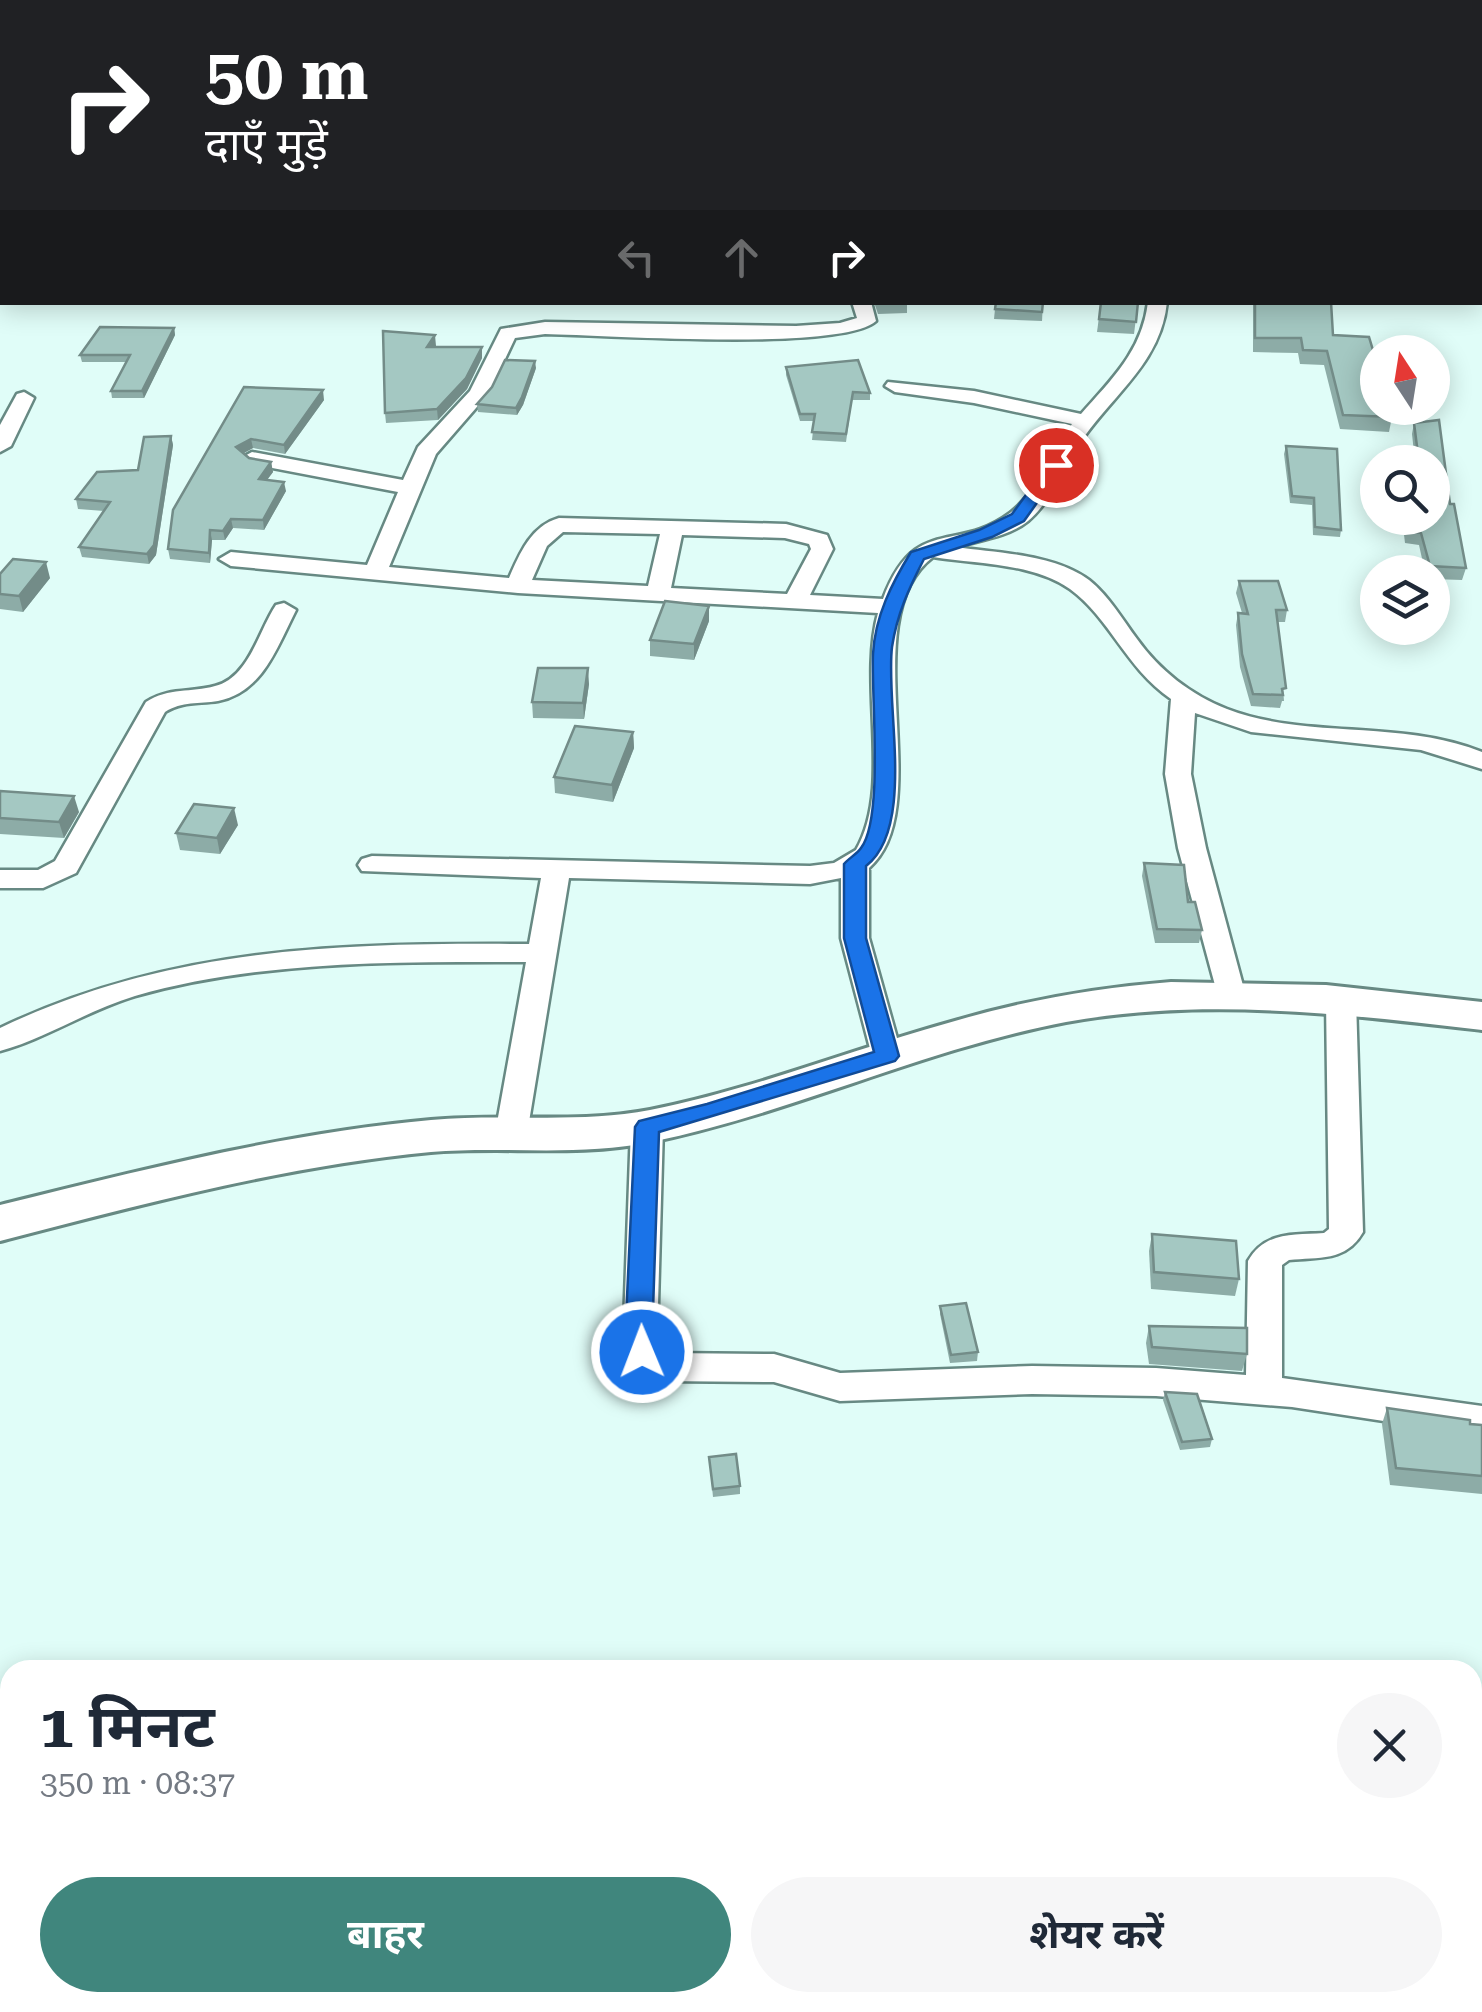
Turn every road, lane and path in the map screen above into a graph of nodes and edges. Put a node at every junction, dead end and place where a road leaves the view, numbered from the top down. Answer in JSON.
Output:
{"nodes":[{"id":1,"x":862,"y":305,"type":"edge"},
{"id":2,"x":1158,"y":305,"type":"edge"},
{"id":3,"x":894,"y":386,"type":"dead end"},
{"id":4,"x":24,"y":398,"type":"dead end"},
{"id":5,"x":1086,"y":421,"type":"junction"},
{"id":6,"x":0,"y":446,"type":"edge"},
{"id":7,"x":252,"y":458,"type":"edge"},
{"id":8,"x":410,"y":488,"type":"junction"},
{"id":9,"x":674,"y":526,"type":"junction"},
{"id":10,"x":928,"y":549,"type":"junction"},
{"id":11,"x":232,"y":559,"type":"dead end"},
{"id":12,"x":376,"y":573,"type":"junction"},
{"id":13,"x":518,"y":586,"type":"junction"},
{"id":14,"x":658,"y":596,"type":"junction"},
{"id":15,"x":794,"y":603,"type":"junction"},
{"id":16,"x":891,"y":607,"type":"junction"},
{"id":17,"x":284,"y":610,"type":"dead end"},
{"id":18,"x":1184,"y":696,"type":"junction"},
{"id":19,"x":1482,"y":761,"type":"edge"},
{"id":20,"x":855,"y":864,"type":"junction"},
{"id":21,"x":372,"y":865,"type":"dead end"},
{"id":22,"x":556,"y":870,"type":"junction"},
{"id":23,"x":0,"y":879,"type":"edge"},
{"id":24,"x":542,"y":953,"type":"junction"},
{"id":25,"x":1230,"y":993,"type":"junction"},
{"id":26,"x":1341,"y":1000,"type":"junction"},
{"id":27,"x":1482,"y":1016,"type":"edge"},
{"id":28,"x":0,"y":1040,"type":"edge"},
{"id":29,"x":887,"y":1056,"type":"junction"},
{"id":30,"x":647,"y":1127,"type":"junction"},
{"id":31,"x":511,"y":1134,"type":"junction"},
{"id":32,"x":0,"y":1223,"type":"edge"},
{"id":33,"x":1264,"y":1391,"type":"junction"},
{"id":34,"x":1482,"y":1421,"type":"edge"}],
"edges":[{"from":1,"to":8,"type":"street"},
{"from":2,"to":5,"type":"street"},
{"from":3,"to":5,"type":"street"},
{"from":4,"to":6,"type":"street"},
{"from":5,"to":10,"type":"street"},
{"from":7,"to":8,"type":"street"},
{"from":8,"to":12,"type":"street"},
{"from":9,"to":13,"type":"street"},
{"from":9,"to":14,"type":"street"},
{"from":9,"to":15,"type":"street"},
{"from":10,"to":16,"type":"street"},
{"from":10,"to":18,"type":"street"},
{"from":11,"to":12,"type":"street"},
{"from":12,"to":13,"type":"street"},
{"from":13,"to":14,"type":"street"},
{"from":14,"to":15,"type":"street"},
{"from":15,"to":16,"type":"street"},
{"from":16,"to":20,"type":"street"},
{"from":17,"to":23,"type":"street"},
{"from":18,"to":19,"type":"street"},
{"from":18,"to":25,"type":"street"},
{"from":20,"to":22,"type":"street"},
{"from":20,"to":29,"type":"street"},
{"from":21,"to":22,"type":"street"},
{"from":22,"to":24,"type":"street"},
{"from":24,"to":28,"type":"street"},
{"from":24,"to":31,"type":"street"},
{"from":25,"to":26,"type":"street"},
{"from":25,"to":29,"type":"street"},
{"from":26,"to":27,"type":"street"},
{"from":26,"to":33,"type":"street"},
{"from":29,"to":30,"type":"street"},
{"from":30,"to":31,"type":"street"},
{"from":30,"to":33,"type":"street"},
{"from":31,"to":32,"type":"street"},
{"from":33,"to":34,"type":"street"}]}
